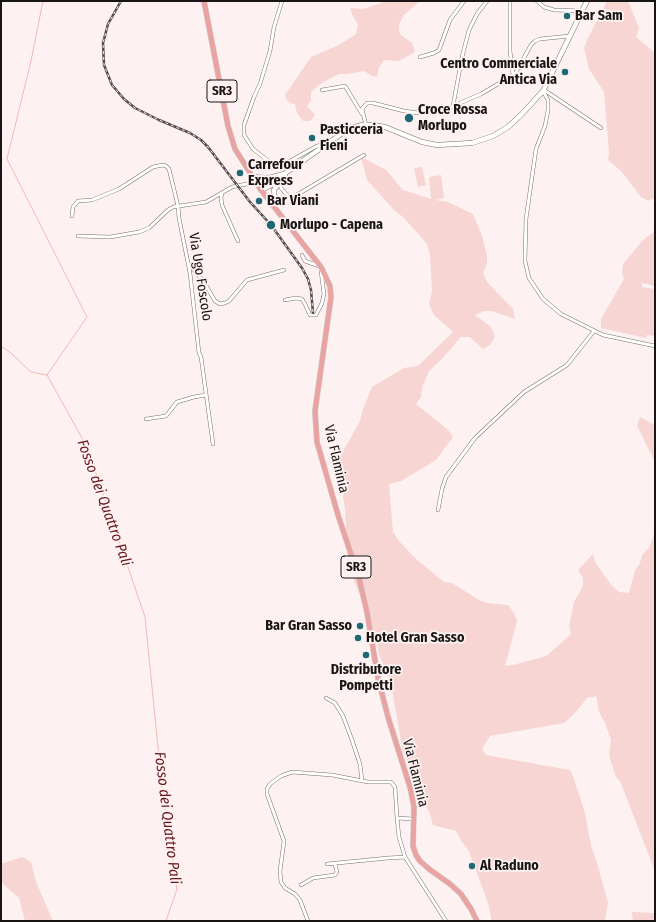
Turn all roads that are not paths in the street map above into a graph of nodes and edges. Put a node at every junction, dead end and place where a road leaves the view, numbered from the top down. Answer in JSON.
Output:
{"nodes":[{"id":1,"x":204,"y":1,"type":"edge"},
{"id":2,"x":282,"y":1,"type":"edge"},
{"id":3,"x":464,"y":1,"type":"edge"},
{"id":4,"x":487,"y":1,"type":"edge"},
{"id":5,"x":510,"y":1,"type":"edge"},
{"id":6,"x":538,"y":1,"type":"edge"},
{"id":7,"x":587,"y":1,"type":"edge"},
{"id":8,"x":583,"y":10,"type":"junction"},
{"id":9,"x":570,"y":36,"type":"junction"},
{"id":10,"x":420,"y":57,"type":"dead end"},
{"id":11,"x":513,"y":75,"type":"junction"},
{"id":12,"x":322,"y":90,"type":"dead end"},
{"id":13,"x":543,"y":91,"type":"junction"},
{"id":14,"x":453,"y":106,"type":"junction"},
{"id":15,"x":363,"y":115,"type":"junction"},
{"id":16,"x":366,"y":124,"type":"junction"},
{"id":17,"x":601,"y":128,"type":"dead end"},
{"id":18,"x":326,"y":144,"type":"junction"},
{"id":19,"x":364,"y":155,"type":"dead end"},
{"id":20,"x":288,"y":172,"type":"junction"},
{"id":21,"x":252,"y":177,"type":"junction"},
{"id":22,"x":276,"y":177,"type":"junction"},
{"id":23,"x":280,"y":181,"type":"junction"},
{"id":24,"x":256,"y":182,"type":"junction"},
{"id":25,"x":261,"y":190,"type":"junction"},
{"id":26,"x":222,"y":193,"type":"junction"},
{"id":27,"x":178,"y":206,"type":"junction"},
{"id":28,"x":273,"y":206,"type":"junction"},
{"id":29,"x":72,"y":216,"type":"dead end"},
{"id":30,"x":78,"y":236,"type":"dead end"},
{"id":31,"x":238,"y":241,"type":"dead end"},
{"id":32,"x":302,"y":255,"type":"dead end"},
{"id":33,"x":188,"y":263,"type":"junction"},
{"id":34,"x":321,"y":267,"type":"junction"},
{"id":35,"x":284,"y":270,"type":"dead end"},
{"id":36,"x":285,"y":300,"type":"dead end"},
{"id":37,"x":594,"y":331,"type":"junction"},
{"id":38,"x":655,"y":346,"type":"edge"},
{"id":39,"x":206,"y":396,"type":"junction"},
{"id":40,"x":146,"y":419,"type":"dead end"},
{"id":41,"x":213,"y":444,"type":"dead end"},
{"id":42,"x":438,"y":510,"type":"dead end"},
{"id":43,"x":326,"y":698,"type":"dead end"},
{"id":44,"x":362,"y":781,"type":"junction"},
{"id":45,"x":397,"y":818,"type":"junction"},
{"id":46,"x":413,"y":819,"type":"junction"},
{"id":47,"x":405,"y":857,"type":"junction"},
{"id":48,"x":327,"y":864,"type":"dead end"},
{"id":49,"x":335,"y":864,"type":"junction"},
{"id":50,"x":301,"y":885,"type":"dead end"},
{"id":51,"x":308,"y":921,"type":"edge"},
{"id":52,"x":446,"y":921,"type":"edge"},
{"id":53,"x":477,"y":921,"type":"edge"}],
"edges":[{"from":1,"to":21,"type":"main road","name":"Via Flaminia","number":"SR3"},
{"from":2,"to":18,"type":"street"},
{"from":3,"to":10,"type":"street"},
{"from":4,"to":14,"type":"street"},
{"from":5,"to":11,"type":"street"},
{"from":6,"to":8,"type":"street"},
{"from":7,"to":8,"type":"main road"},
{"from":8,"to":9,"type":"main road"},
{"from":9,"to":11,"type":"street"},
{"from":9,"to":13,"type":"main road"},
{"from":11,"to":14,"type":"street"},
{"from":12,"to":15,"type":"street"},
{"from":13,"to":16,"type":"main road"},
{"from":13,"to":17,"type":"street"},
{"from":13,"to":37,"type":"street"},
{"from":14,"to":15,"type":"street"},
{"from":15,"to":16,"type":"street"},
{"from":16,"to":18,"type":"main road"},
{"from":18,"to":20,"type":"main road"},
{"from":19,"to":23,"type":"street"},
{"from":20,"to":22,"type":"main road"},
{"from":20,"to":23,"type":"main road"},
{"from":21,"to":22,"type":"main road"},
{"from":21,"to":24,"type":"main road","name":"Via Flaminia","number":"SR3"},
{"from":22,"to":25,"type":"main road"},
{"from":23,"to":25,"type":"main road"},
{"from":23,"to":28,"type":"main road"},
{"from":24,"to":25,"type":"main road","name":"Via Flaminia","number":"SR3"},
{"from":24,"to":26,"type":"street"},
{"from":25,"to":28,"type":"main road","name":"Via Flaminia","number":"SR3"},
{"from":26,"to":27,"type":"street"},
{"from":26,"to":31,"type":"street"},
{"from":27,"to":29,"type":"street","name":"Via Ugo Foscolo"},
{"from":27,"to":30,"type":"street"},
{"from":27,"to":33,"type":"street","name":"Via Ugo Foscolo"},
{"from":28,"to":34,"type":"main road","name":"Via Flaminia","number":"SR3"},
{"from":32,"to":34,"type":"street"},
{"from":33,"to":35,"type":"street"},
{"from":33,"to":39,"type":"street","name":"Via Ugo Foscolo"},
{"from":34,"to":36,"type":"street"},
{"from":34,"to":46,"type":"main road","name":"Via Flaminia","number":"SR3"},
{"from":37,"to":38,"type":"street"},
{"from":37,"to":42,"type":"street"},
{"from":39,"to":40,"type":"street"},
{"from":39,"to":41,"type":"street","name":"Via Ugo Foscolo"},
{"from":43,"to":44,"type":"street"},
{"from":44,"to":45,"type":"street"},
{"from":44,"to":51,"type":"street"},
{"from":45,"to":46,"type":"street"},
{"from":45,"to":47,"type":"street"},
{"from":46,"to":53,"type":"main road","name":"Via Flaminia","number":"SR3"},
{"from":47,"to":49,"type":"street"},
{"from":47,"to":52,"type":"street"},
{"from":48,"to":49,"type":"street"},
{"from":49,"to":50,"type":"street"}]}
